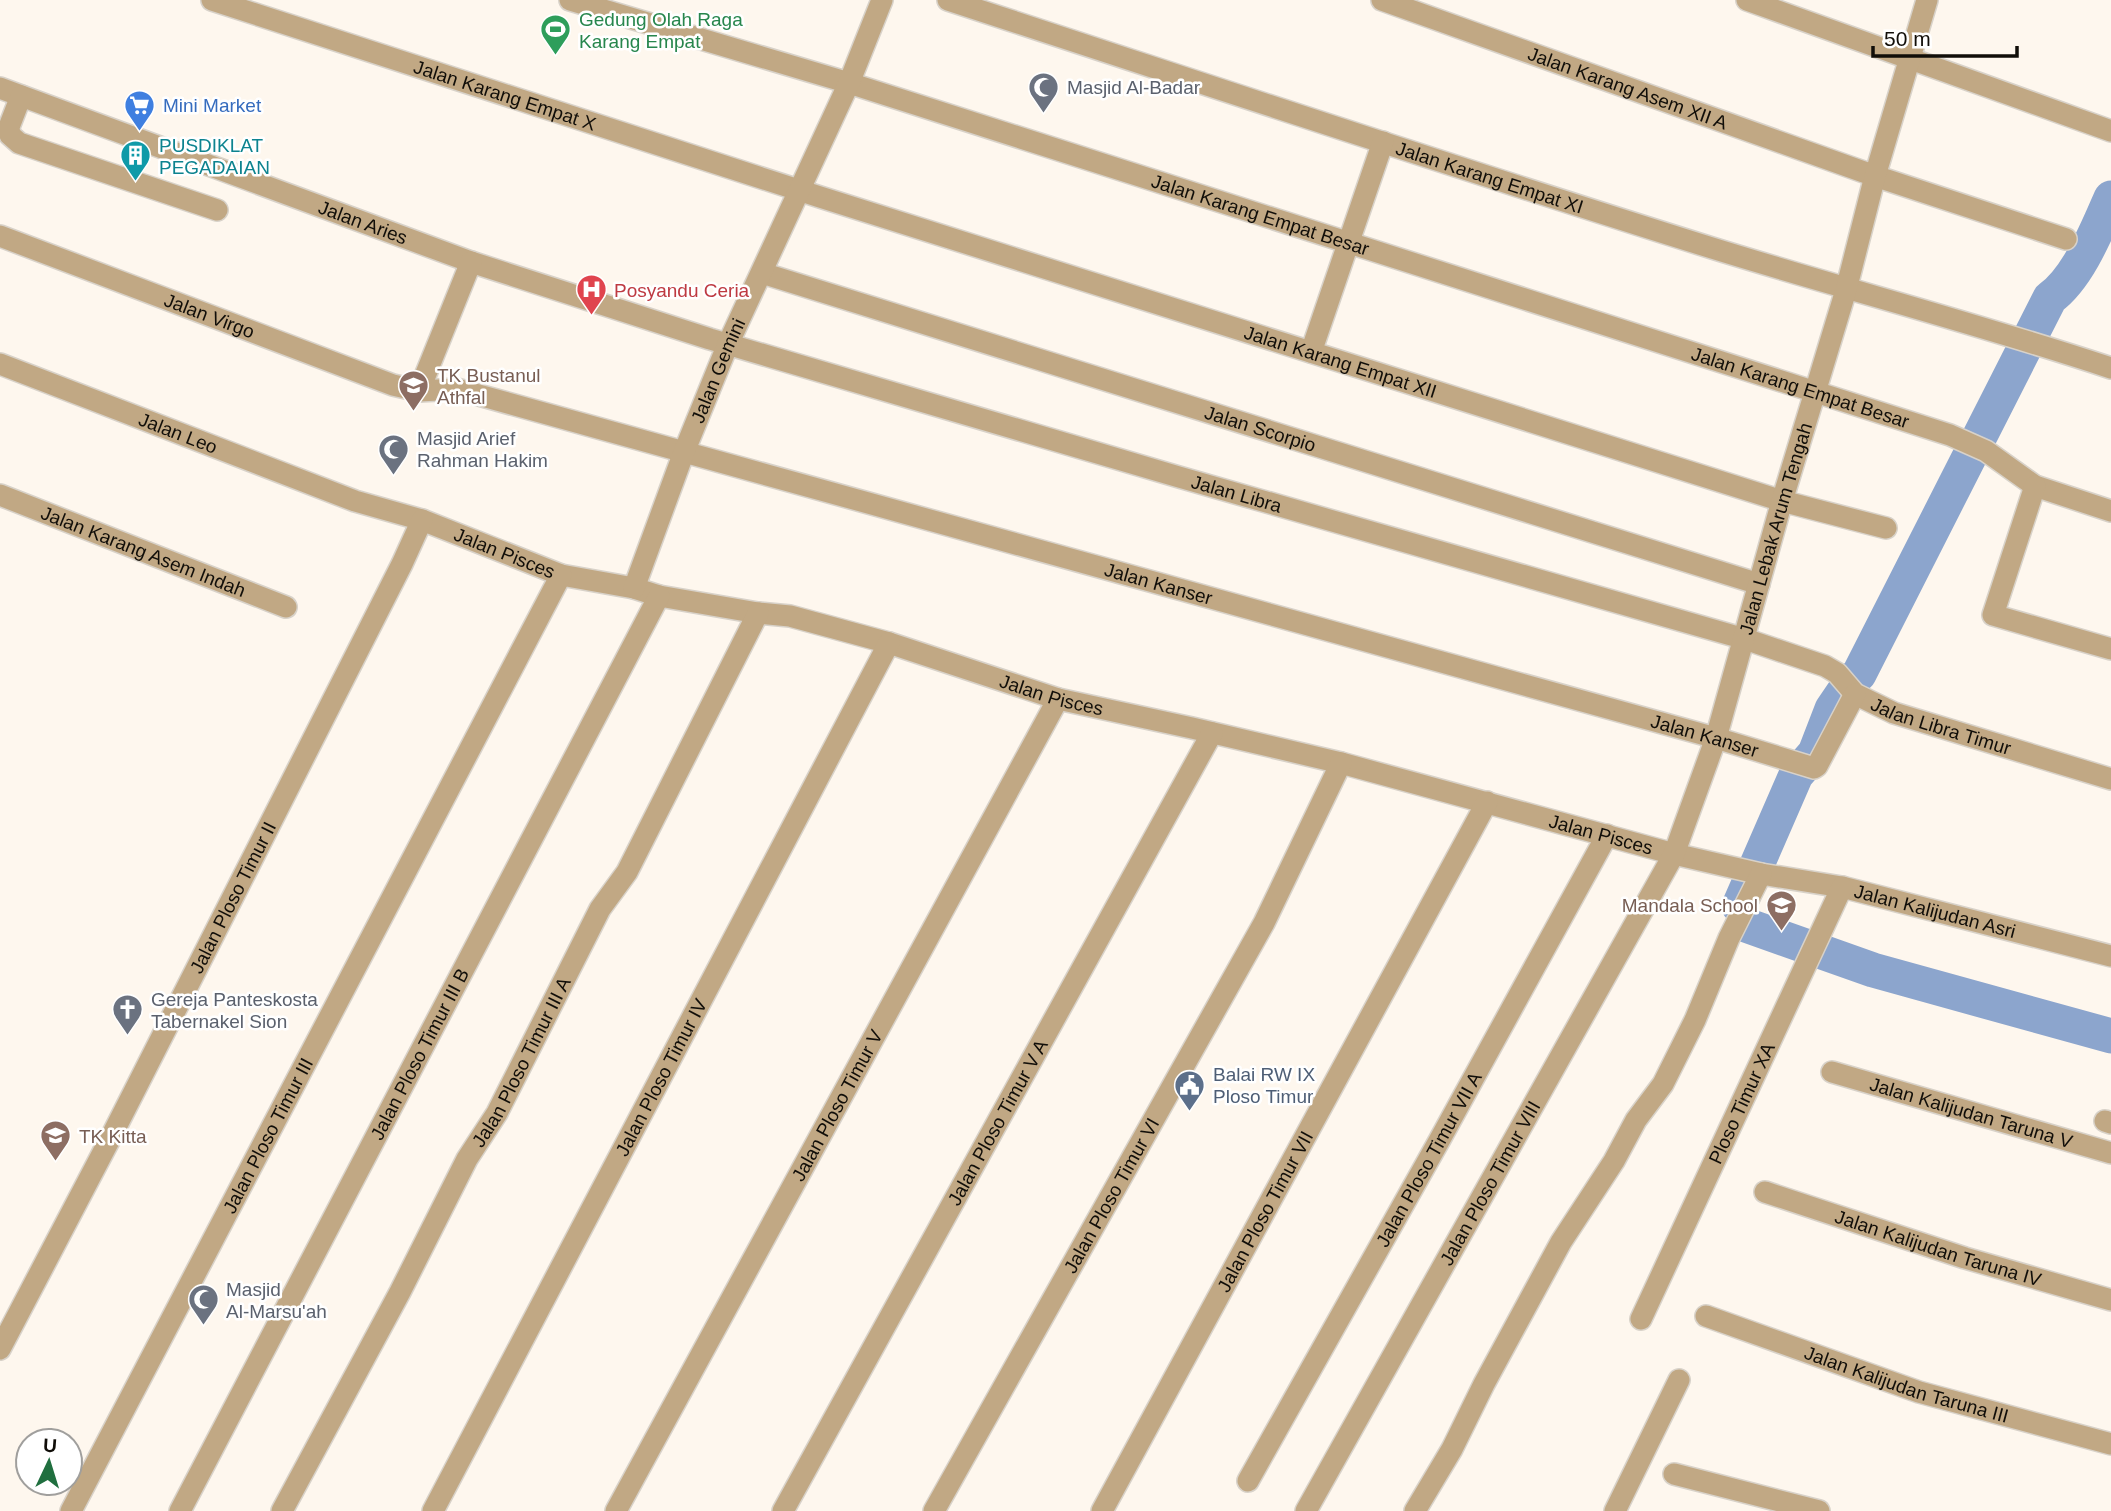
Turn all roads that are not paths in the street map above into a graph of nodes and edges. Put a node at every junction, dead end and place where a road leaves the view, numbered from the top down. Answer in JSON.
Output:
{"nodes":[{"id":1,"x":212,"y":0,"type":"edge"},
{"id":2,"x":572,"y":0,"type":"edge"},
{"id":3,"x":882,"y":0,"type":"edge"},
{"id":4,"x":948,"y":0,"type":"edge"},
{"id":5,"x":1382,"y":0,"type":"edge"},
{"id":6,"x":1747,"y":0,"type":"edge"},
{"id":7,"x":1927,"y":0,"type":"edge"},
{"id":8,"x":1911,"y":59,"type":"junction"},
{"id":9,"x":849,"y":83,"type":"junction"},
{"id":10,"x":0,"y":88,"type":"edge"},
{"id":11,"x":21,"y":96,"type":"junction"},
{"id":12,"x":2111,"y":131,"type":"edge"},
{"id":13,"x":1383,"y":142,"type":"junction"},
{"id":14,"x":1875,"y":176,"type":"junction"},
{"id":15,"x":798,"y":190,"type":"junction"},
{"id":16,"x":217,"y":209,"type":"dead end"},
{"id":17,"x":0,"y":236,"type":"edge"},
{"id":18,"x":2066,"y":239,"type":"dead end"},
{"id":19,"x":1348,"y":242,"type":"junction"},
{"id":20,"x":471,"y":262,"type":"junction"},
{"id":21,"x":762,"y":274,"type":"junction"},
{"id":22,"x":1846,"y":290,"type":"junction"},
{"id":23,"x":728,"y":344,"type":"junction"},
{"id":24,"x":1311,"y":352,"type":"junction"},
{"id":25,"x":0,"y":364,"type":"edge"},
{"id":26,"x":2111,"y":368,"type":"edge"},
{"id":27,"x":419,"y":391,"type":"junction"},
{"id":28,"x":1816,"y":391,"type":"junction"},
{"id":29,"x":684,"y":453,"type":"junction"},
{"id":30,"x":2035,"y":486,"type":"junction"},
{"id":31,"x":0,"y":495,"type":"edge"},
{"id":32,"x":355,"y":501,"type":"joint"},
{"id":33,"x":1782,"y":501,"type":"junction"},
{"id":34,"x":2111,"y":511,"type":"edge"},
{"id":35,"x":422,"y":520,"type":"junction"},
{"id":36,"x":1886,"y":528,"type":"dead end"},
{"id":37,"x":561,"y":575,"type":"junction"},
{"id":38,"x":1759,"y":584,"type":"junction"},
{"id":39,"x":634,"y":588,"type":"junction"},
{"id":40,"x":659,"y":596,"type":"junction"},
{"id":41,"x":286,"y":607,"type":"dead end"},
{"id":42,"x":758,"y":613,"type":"junction"},
{"id":43,"x":1745,"y":639,"type":"junction"},
{"id":44,"x":889,"y":643,"type":"junction"},
{"id":45,"x":2111,"y":649,"type":"edge"},
{"id":46,"x":1849,"y":687,"type":"junction"},
{"id":47,"x":1058,"y":699,"type":"junction"},
{"id":48,"x":1212,"y":733,"type":"junction"},
{"id":49,"x":1716,"y":738,"type":"junction"},
{"id":50,"x":1341,"y":763,"type":"junction"},
{"id":51,"x":2111,"y":779,"type":"edge"},
{"id":52,"x":1487,"y":802,"type":"junction"},
{"id":53,"x":1606,"y":835,"type":"junction"},
{"id":54,"x":1674,"y":854,"type":"junction"},
{"id":55,"x":1754,"y":872,"type":"junction"},
{"id":56,"x":1842,"y":887,"type":"junction"},
{"id":57,"x":2111,"y":956,"type":"edge"},
{"id":58,"x":1832,"y":1072,"type":"dead end"},
{"id":59,"x":2111,"y":1153,"type":"edge"},
{"id":60,"x":1765,"y":1192,"type":"dead end"},
{"id":61,"x":2111,"y":1300,"type":"edge"},
{"id":62,"x":1706,"y":1317,"type":"dead end"},
{"id":63,"x":1641,"y":1319,"type":"dead end"},
{"id":64,"x":0,"y":1349,"type":"edge"},
{"id":65,"x":1679,"y":1380,"type":"dead end"},
{"id":66,"x":2111,"y":1444,"type":"edge"},
{"id":67,"x":1674,"y":1474,"type":"dead end"},
{"id":68,"x":1248,"y":1481,"type":"dead end"},
{"id":69,"x":71,"y":1511,"type":"edge"},
{"id":70,"x":180,"y":1511,"type":"edge"},
{"id":71,"x":282,"y":1511,"type":"edge"},
{"id":72,"x":433,"y":1511,"type":"edge"},
{"id":73,"x":616,"y":1511,"type":"edge"},
{"id":74,"x":783,"y":1511,"type":"edge"},
{"id":75,"x":934,"y":1511,"type":"edge"},
{"id":76,"x":1102,"y":1511,"type":"edge"},
{"id":77,"x":1306,"y":1511,"type":"edge"},
{"id":78,"x":1416,"y":1511,"type":"edge"},
{"id":79,"x":1615,"y":1511,"type":"edge"},
{"id":80,"x":1819,"y":1511,"type":"edge"}],
"edges":[{"from":1,"to":15,"type":"street","name":"Jalan Karang Empat X"},
{"from":2,"to":9,"type":"street","name":"Jalan Karang Empat Besar"},
{"from":3,"to":9,"type":"street"},
{"from":4,"to":13,"type":"street","name":"Jalan Karang Empat XI"},
{"from":5,"to":14,"type":"street","name":"Jalan Karang Asem XII A"},
{"from":6,"to":8,"type":"street"},
{"from":7,"to":8,"type":"street","name":"Jalan Lebak Arum Tengah"},
{"from":8,"to":12,"type":"street"},
{"from":8,"to":14,"type":"street","name":"Jalan Lebak Arum Tengah"},
{"from":9,"to":15,"type":"street","name":"Jalan Gemini"},
{"from":9,"to":19,"type":"street","name":"Jalan Karang Empat Besar"},
{"from":10,"to":11,"type":"street","name":"Jalan Aries"},
{"from":11,"to":16,"type":"street"},
{"from":11,"to":20,"type":"street","name":"Jalan Aries"},
{"from":13,"to":19,"type":"street"},
{"from":13,"to":22,"type":"street","name":"Jalan Karang Empat XI"},
{"from":14,"to":18,"type":"street","name":"Jalan Karang Asem XII A"},
{"from":14,"to":22,"type":"street","name":"Jalan Lebak Arum Tengah"},
{"from":15,"to":21,"type":"street","name":"Jalan Gemini"},
{"from":15,"to":24,"type":"street","name":"Jalan Karang Empat XII"},
{"from":17,"to":27,"type":"street","name":"Jalan Virgo"},
{"from":19,"to":24,"type":"street"},
{"from":19,"to":28,"type":"street","name":"Jalan Karang Empat Besar"},
{"from":20,"to":23,"type":"street","name":"Jalan Aries"},
{"from":20,"to":27,"type":"street"},
{"from":21,"to":23,"type":"street","name":"Jalan Gemini"},
{"from":21,"to":38,"type":"street","name":"Jalan Scorpio"},
{"from":22,"to":26,"type":"street","name":"Jalan Karang Empat XI"},
{"from":22,"to":28,"type":"street","name":"Jalan Lebak Arum Tengah"},
{"from":23,"to":29,"type":"street","name":"Jalan Gemini"},
{"from":23,"to":43,"type":"street","name":"Jalan Libra"},
{"from":24,"to":33,"type":"street","name":"Jalan Karang Empat XII"},
{"from":25,"to":32,"type":"street","name":"Jalan Leo"},
{"from":27,"to":29,"type":"street","name":"Jalan Kanser"},
{"from":28,"to":30,"type":"street","name":"Jalan Karang Empat Besar"},
{"from":28,"to":33,"type":"street","name":"Jalan Lebak Arum Tengah"},
{"from":29,"to":39,"type":"street","name":"Jalan Gemini"},
{"from":29,"to":49,"type":"street","name":"Jalan Kanser"},
{"from":30,"to":34,"type":"street","name":"Jalan Karang Empat Besar"},
{"from":30,"to":45,"type":"street"},
{"from":31,"to":41,"type":"street","name":"Jalan Karang Asem Indah"},
{"from":32,"to":35,"type":"street","name":"Jalan Pisces"},
{"from":33,"to":36,"type":"street","name":"Jalan Karang Empat XII"},
{"from":33,"to":38,"type":"street","name":"Jalan Lebak Arum Tengah"},
{"from":35,"to":37,"type":"street","name":"Jalan Pisces"},
{"from":35,"to":64,"type":"street","name":"Jalan Ploso Timur II"},
{"from":37,"to":39,"type":"street","name":"Jalan Pisces"},
{"from":37,"to":69,"type":"street","name":"Jalan Ploso Timur III"},
{"from":38,"to":43,"type":"street","name":"Jalan Lebak Arum Tengah"},
{"from":39,"to":40,"type":"street","name":"Jalan Pisces"},
{"from":40,"to":42,"type":"street","name":"Jalan Pisces"},
{"from":40,"to":70,"type":"street","name":"Jalan Ploso Timur III B"},
{"from":42,"to":44,"type":"street","name":"Jalan Pisces"},
{"from":42,"to":71,"type":"street","name":"Jalan Ploso Timur III A"},
{"from":43,"to":46,"type":"street","name":"Jalan Libra Timur"},
{"from":43,"to":49,"type":"street","name":"Jalan Lebak Arum Tengah"},
{"from":44,"to":47,"type":"street","name":"Jalan Pisces"},
{"from":44,"to":72,"type":"street","name":"Jalan Ploso Timur IV"},
{"from":46,"to":49,"type":"street","name":"Jalan Kanser"},
{"from":46,"to":51,"type":"street","name":"Jalan Libra Timur"},
{"from":47,"to":48,"type":"street","name":"Jalan Pisces"},
{"from":47,"to":73,"type":"street","name":"Jalan Ploso Timur V"},
{"from":48,"to":50,"type":"street","name":"Jalan Pisces"},
{"from":48,"to":74,"type":"street","name":"Jalan Ploso Timur V A"},
{"from":49,"to":54,"type":"street","name":"Jalan Lebak Arum Tengah"},
{"from":50,"to":52,"type":"street","name":"Jalan Pisces"},
{"from":50,"to":75,"type":"street","name":"Jalan Ploso Timur VI"},
{"from":52,"to":53,"type":"street","name":"Jalan Pisces"},
{"from":52,"to":76,"type":"street","name":"Jalan Ploso Timur VII"},
{"from":53,"to":54,"type":"street","name":"Jalan Pisces"},
{"from":53,"to":68,"type":"street","name":"Jalan Ploso Timur VII A"},
{"from":54,"to":55,"type":"street","name":"Jalan Pisces"},
{"from":54,"to":77,"type":"street","name":"Jalan Ploso Timur VIII"},
{"from":55,"to":56,"type":"street","name":"Jalan Kalijudan Asri"},
{"from":55,"to":78,"type":"street"},
{"from":56,"to":57,"type":"street","name":"Jalan Kalijudan Asri"},
{"from":56,"to":63,"type":"street","name":"Ploso Timur XA"},
{"from":58,"to":59,"type":"street","name":"Jalan Kalijudan Taruna V"},
{"from":60,"to":61,"type":"street","name":"Jalan Kalijudan Taruna IV"},
{"from":62,"to":66,"type":"street","name":"Jalan Kalijudan Taruna III"},
{"from":65,"to":79,"type":"street"},
{"from":67,"to":80,"type":"street"}]}
